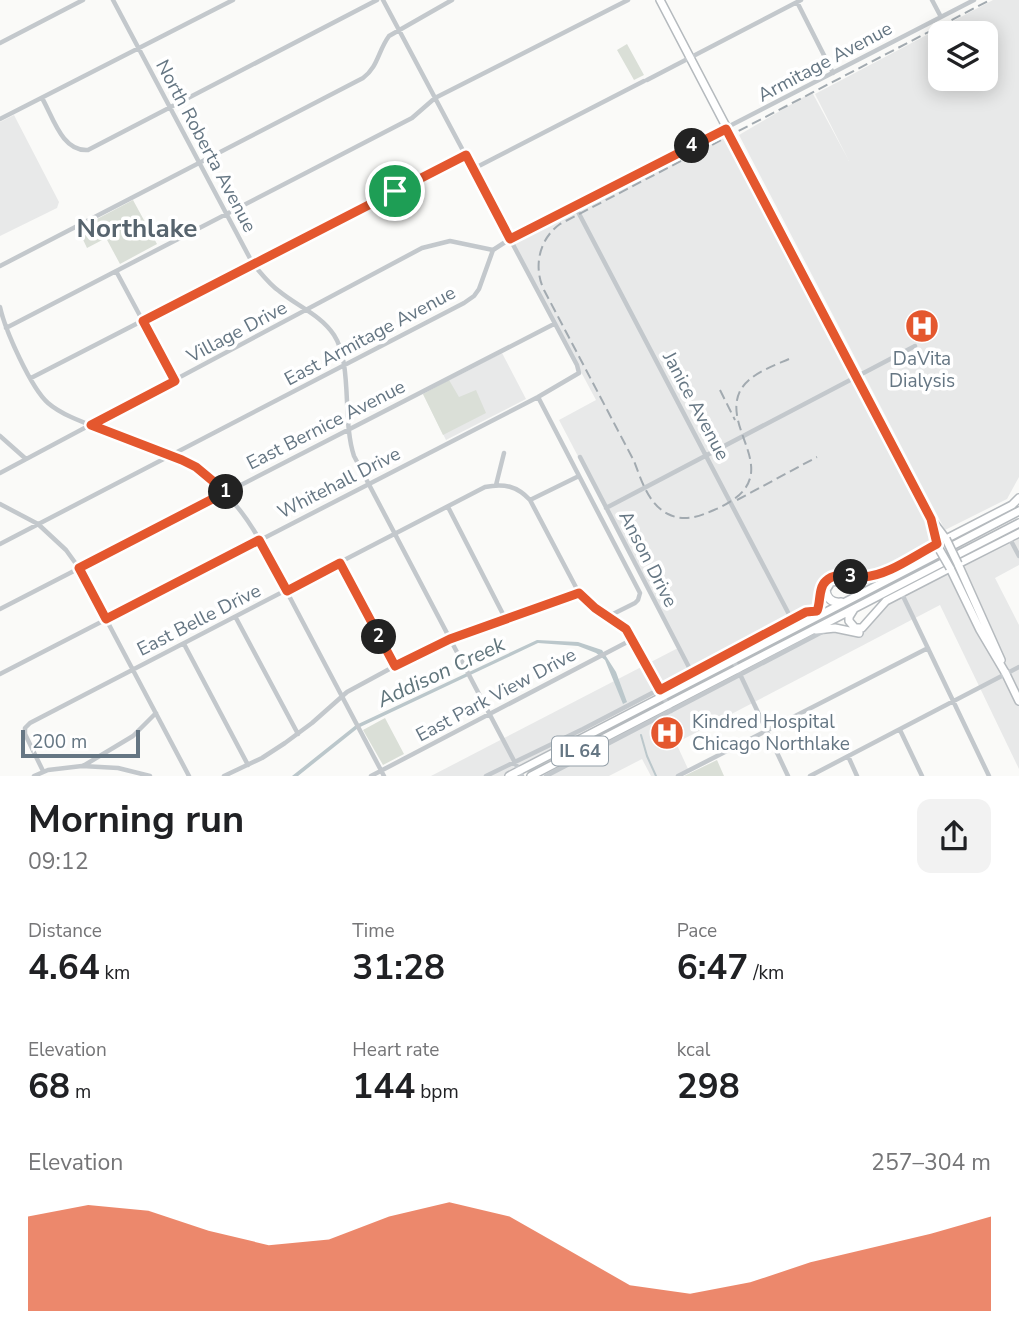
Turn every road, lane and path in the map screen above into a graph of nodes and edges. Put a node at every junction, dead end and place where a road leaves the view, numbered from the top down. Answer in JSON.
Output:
{"nodes":[{"id":1,"x":83,"y":0,"type":"edge"},
{"id":2,"x":113,"y":0,"type":"edge"},
{"id":3,"x":233,"y":0,"type":"edge"},
{"id":4,"x":377,"y":0,"type":"edge"},
{"id":5,"x":383,"y":0,"type":"edge"},
{"id":6,"x":452,"y":0,"type":"edge"},
{"id":7,"x":628,"y":0,"type":"edge"},
{"id":8,"x":660,"y":0,"type":"edge"},
{"id":9,"x":932,"y":0,"type":"edge"},
{"id":10,"x":974,"y":0,"type":"edge"},
{"id":11,"x":798,"y":1,"type":"edge"},
{"id":12,"x":941,"y":17,"type":"junction"},
{"id":13,"x":398,"y":29,"type":"junction"},
{"id":14,"x":0,"y":43,"type":"edge"},
{"id":15,"x":138,"y":49,"type":"junction"},
{"id":16,"x":690,"y":58,"type":"junction"},
{"id":17,"x":834,"y":73,"type":"junction"},
{"id":18,"x":435,"y":97,"type":"junction"},
{"id":19,"x":42,"y":98,"type":"junction"},
{"id":20,"x":170,"y":107,"type":"junction"},
{"id":21,"x":0,"y":119,"type":"edge"},
{"id":22,"x":726,"y":129,"type":"junction"},
{"id":23,"x":466,"y":155,"type":"junction"},
{"id":24,"x":200,"y":163,"type":"junction"},
{"id":25,"x":473,"y":169,"type":"junction"},
{"id":26,"x":575,"y":206,"type":"junction"},
{"id":27,"x":226,"y":214,"type":"junction"},
{"id":28,"x":510,"y":239,"type":"junction"},
{"id":29,"x":492,"y":250,"type":"junction"},
{"id":30,"x":253,"y":264,"type":"junction"},
{"id":31,"x":0,"y":266,"type":"edge"},
{"id":32,"x":116,"y":271,"type":"junction"},
{"id":33,"x":0,"y":307,"type":"edge"},
{"id":34,"x":306,"y":310,"type":"junction"},
{"id":35,"x":143,"y":321,"type":"junction"},
{"id":36,"x":554,"y":324,"type":"junction"},
{"id":37,"x":6,"y":328,"type":"junction"},
{"id":38,"x":915,"y":346,"type":"dead end"},
{"id":39,"x":343,"y":366,"type":"junction"},
{"id":40,"x":857,"y":376,"type":"junction"},
{"id":41,"x":31,"y":378,"type":"junction"},
{"id":42,"x":175,"y":381,"type":"junction"},
{"id":43,"x":538,"y":397,"type":"junction"},
{"id":44,"x":91,"y":425,"type":"junction"},
{"id":45,"x":348,"y":429,"type":"junction"},
{"id":46,"x":0,"y":436,"type":"edge"},
{"id":47,"x":504,"y":453,"type":"dead end"},
{"id":48,"x":706,"y":455,"type":"junction"},
{"id":49,"x":170,"y":456,"type":"junction"},
{"id":50,"x":580,"y":457,"type":"dead end"},
{"id":51,"x":26,"y":459,"type":"junction"},
{"id":52,"x":0,"y":473,"type":"edge"},
{"id":53,"x":579,"y":476,"type":"junction"},
{"id":54,"x":368,"y":484,"type":"junction"},
{"id":55,"x":496,"y":485,"type":"junction"},
{"id":56,"x":226,"y":492,"type":"junction"},
{"id":57,"x":1019,"y":496,"type":"edge"},
{"id":58,"x":530,"y":500,"type":"junction"},
{"id":59,"x":0,"y":504,"type":"edge"},
{"id":60,"x":448,"y":507,"type":"junction"},
{"id":61,"x":606,"y":508,"type":"junction"},
{"id":62,"x":1019,"y":511,"type":"edge"},
{"id":63,"x":931,"y":519,"type":"junction"},
{"id":64,"x":1019,"y":523,"type":"edge"},
{"id":65,"x":38,"y":524,"type":"junction"},
{"id":66,"x":1019,"y":533,"type":"edge"},
{"id":67,"x":395,"y":534,"type":"junction"},
{"id":68,"x":1009,"y":538,"type":"junction"},
{"id":69,"x":946,"y":539,"type":"junction"},
{"id":70,"x":259,"y":540,"type":"junction"},
{"id":71,"x":0,"y":544,"type":"edge"},
{"id":72,"x":937,"y":544,"type":"junction"},
{"id":73,"x":954,"y":545,"type":"dead end"},
{"id":74,"x":938,"y":554,"type":"dead end"},
{"id":75,"x":959,"y":554,"type":"dead end"},
{"id":76,"x":1019,"y":556,"type":"edge"},
{"id":77,"x":340,"y":563,"type":"junction"},
{"id":78,"x":942,"y":563,"type":"dead end"},
{"id":79,"x":958,"y":564,"type":"junction"},
{"id":80,"x":79,"y":568,"type":"junction"},
{"id":81,"x":950,"y":568,"type":"junction"},
{"id":82,"x":878,"y":575,"type":"junction"},
{"id":83,"x":287,"y":591,"type":"junction"},
{"id":84,"x":579,"y":593,"type":"junction"},
{"id":85,"x":901,"y":593,"type":"junction"},
{"id":86,"x":845,"y":601,"type":"junction"},
{"id":87,"x":881,"y":605,"type":"junction"},
{"id":88,"x":854,"y":608,"type":"junction"},
{"id":89,"x":0,"y":609,"type":"edge"},
{"id":90,"x":817,"y":611,"type":"junction"},
{"id":91,"x":827,"y":611,"type":"junction"},
{"id":92,"x":609,"y":616,"type":"junction"},
{"id":93,"x":236,"y":617,"type":"junction"},
{"id":94,"x":505,"y":618,"type":"junction"},
{"id":95,"x":106,"y":619,"type":"junction"},
{"id":96,"x":792,"y":620,"type":"junction"},
{"id":97,"x":831,"y":620,"type":"junction"},
{"id":98,"x":808,"y":621,"type":"junction"},
{"id":99,"x":826,"y":629,"type":"junction"},
{"id":100,"x":808,"y":632,"type":"junction"},
{"id":101,"x":450,"y":639,"type":"junction"},
{"id":102,"x":633,"y":639,"type":"junction"},
{"id":103,"x":184,"y":644,"type":"junction"},
{"id":104,"x":928,"y":648,"type":"junction"},
{"id":105,"x":731,"y":657,"type":"junction"},
{"id":106,"x":395,"y":666,"type":"junction"},
{"id":107,"x":1019,"y":667,"type":"edge"},
{"id":108,"x":133,"y":670,"type":"junction"},
{"id":109,"x":739,"y":672,"type":"junction"},
{"id":110,"x":692,"y":673,"type":"junction"},
{"id":111,"x":0,"y":674,"type":"edge"},
{"id":112,"x":1006,"y":674,"type":"junction"},
{"id":113,"x":661,"y":693,"type":"junction"},
{"id":114,"x":342,"y":696,"type":"junction"},
{"id":115,"x":953,"y":701,"type":"junction"},
{"id":116,"x":1019,"y":701,"type":"edge"},
{"id":117,"x":669,"y":708,"type":"junction"},
{"id":118,"x":156,"y":713,"type":"junction"},
{"id":119,"x":489,"y":713,"type":"junction"},
{"id":120,"x":606,"y":725,"type":"junction"},
{"id":121,"x":583,"y":729,"type":"junction"},
{"id":122,"x":900,"y":730,"type":"junction"},
{"id":123,"x":766,"y":731,"type":"junction"},
{"id":124,"x":298,"y":734,"type":"junction"},
{"id":125,"x":603,"y":746,"type":"junction"},
{"id":126,"x":582,"y":750,"type":"junction"},
{"id":127,"x":848,"y":757,"type":"junction"},
{"id":128,"x":514,"y":761,"type":"junction"},
{"id":129,"x":248,"y":765,"type":"junction"},
{"id":130,"x":82,"y":766,"type":"junction"},
{"id":131,"x":43,"y":771,"type":"junction"},
{"id":132,"x":383,"y":773,"type":"edge"},
{"id":133,"x":521,"y":773,"type":"edge"},
{"id":134,"x":34,"y":776,"type":"edge"},
{"id":135,"x":150,"y":776,"type":"edge"},
{"id":136,"x":189,"y":776,"type":"edge"},
{"id":137,"x":224,"y":776,"type":"edge"},
{"id":138,"x":371,"y":776,"type":"edge"},
{"id":139,"x":485,"y":776,"type":"edge"},
{"id":140,"x":509,"y":776,"type":"edge"},
{"id":141,"x":531,"y":776,"type":"edge"},
{"id":142,"x":546,"y":776,"type":"edge"},
{"id":143,"x":678,"y":776,"type":"edge"},
{"id":144,"x":788,"y":776,"type":"edge"},
{"id":145,"x":810,"y":776,"type":"edge"},
{"id":146,"x":857,"y":776,"type":"edge"},
{"id":147,"x":922,"y":776,"type":"edge"},
{"id":148,"x":989,"y":776,"type":"edge"}],
"edges":[{"from":1,"to":14,"type":"street"},
{"from":2,"to":15,"type":"street","name":"North Roberta Avenue"},
{"from":3,"to":15,"type":"street"},
{"from":4,"to":20,"type":"street"},
{"from":5,"to":13,"type":"street"},
{"from":6,"to":13,"type":"street"},
{"from":7,"to":18,"type":"street"},
{"from":8,"to":16,"type":"main road"},
{"from":9,"to":12,"type":"street"},
{"from":10,"to":12,"type":"street","name":"Armitage Avenue"},
{"from":11,"to":16,"type":"street"},
{"from":11,"to":17,"type":"street"},
{"from":12,"to":17,"type":"street","name":"Armitage Avenue"},
{"from":13,"to":18,"type":"street"},
{"from":13,"to":24,"type":"street"},
{"from":15,"to":19,"type":"street"},
{"from":15,"to":20,"type":"street","name":"North Roberta Avenue"},
{"from":16,"to":22,"type":"main road"},
{"from":16,"to":25,"type":"street"},
{"from":17,"to":22,"type":"street","name":"Armitage Avenue"},
{"from":18,"to":23,"type":"street"},
{"from":18,"to":27,"type":"street"},
{"from":19,"to":20,"type":"street"},
{"from":19,"to":21,"type":"street"},
{"from":20,"to":24,"type":"street","name":"North Roberta Avenue"},
{"from":22,"to":26,"type":"street"},
{"from":22,"to":40,"type":"main road"},
{"from":23,"to":25,"type":"street"},
{"from":23,"to":30,"type":"street"},
{"from":24,"to":27,"type":"street","name":"North Roberta Avenue"},
{"from":24,"to":31,"type":"street"},
{"from":25,"to":28,"type":"street"},
{"from":26,"to":28,"type":"street"},
{"from":26,"to":48,"type":"street","name":"Janice Avenue"},
{"from":27,"to":30,"type":"street","name":"North Roberta Avenue"},
{"from":27,"to":32,"type":"street"},
{"from":28,"to":29,"type":"street"},
{"from":28,"to":36,"type":"street"},
{"from":29,"to":34,"type":"street","name":"Village Drive"},
{"from":29,"to":39,"type":"street","name":"East Armitage Avenue"},
{"from":30,"to":34,"type":"street","name":"North Roberta Avenue"},
{"from":30,"to":35,"type":"street"},
{"from":32,"to":35,"type":"street"},
{"from":32,"to":37,"type":"street"},
{"from":33,"to":37,"type":"street"},
{"from":34,"to":39,"type":"street","name":"North Roberta Avenue"},
{"from":34,"to":42,"type":"street","name":"Village Drive"},
{"from":35,"to":41,"type":"street"},
{"from":35,"to":42,"type":"street"},
{"from":36,"to":43,"type":"street","name":"Whitehall Drive"},
{"from":36,"to":45,"type":"street","name":"East Bernice Avenue"},
{"from":37,"to":41,"type":"street"},
{"from":38,"to":40,"type":"street"},
{"from":39,"to":45,"type":"street","name":"North Roberta Avenue"},
{"from":39,"to":49,"type":"street","name":"East Armitage Avenue"},
{"from":40,"to":48,"type":"street"},
{"from":40,"to":63,"type":"main road"},
{"from":41,"to":44,"type":"street"},
{"from":42,"to":44,"type":"street","name":"Village Drive"},
{"from":43,"to":53,"type":"street"},
{"from":43,"to":54,"type":"street","name":"Whitehall Drive"},
{"from":44,"to":49,"type":"street"},
{"from":44,"to":51,"type":"street","name":"Village Drive"},
{"from":45,"to":54,"type":"street","name":"North Roberta Avenue"},
{"from":45,"to":56,"type":"street","name":"East Bernice Avenue"},
{"from":46,"to":51,"type":"street"},
{"from":47,"to":55,"type":"street"},
{"from":48,"to":61,"type":"street"},
{"from":48,"to":96,"type":"street","name":"Janice Avenue"},
{"from":49,"to":56,"type":"street"},
{"from":49,"to":65,"type":"street","name":"East Armitage Avenue"},
{"from":50,"to":61,"type":"street","name":"Anson Drive"},
{"from":51,"to":52,"type":"street","name":"Village Drive"},
{"from":53,"to":58,"type":"street"},
{"from":53,"to":92,"type":"street"},
{"from":54,"to":67,"type":"street","name":"North Roberta Avenue"},
{"from":54,"to":70,"type":"street","name":"Whitehall Drive"},
{"from":55,"to":58,"type":"street"},
{"from":55,"to":60,"type":"street","name":"East Belle Drive"},
{"from":56,"to":70,"type":"street"},
{"from":56,"to":80,"type":"street","name":"East Bernice Avenue"},
{"from":57,"to":69,"type":"main road"},
{"from":58,"to":84,"type":"street"},
{"from":59,"to":65,"type":"street"},
{"from":60,"to":67,"type":"street","name":"East Belle Drive"},
{"from":60,"to":94,"type":"street"},
{"from":61,"to":110,"type":"street","name":"Anson Drive"},
{"from":62,"to":73,"type":"main road"},
{"from":63,"to":69,"type":"main road"},
{"from":63,"to":72,"type":"main road"},
{"from":64,"to":75,"type":"main road"},
{"from":65,"to":71,"type":"street","name":"East Armitage Avenue"},
{"from":65,"to":80,"type":"street"},
{"from":66,"to":68,"type":"main road"},
{"from":67,"to":77,"type":"street","name":"East Belle Drive"},
{"from":67,"to":101,"type":"street","name":"North Roberta Avenue"},
{"from":68,"to":76,"type":"street"},
{"from":68,"to":79,"type":"main road"},
{"from":69,"to":79,"type":"main road","bridge":true},
{"from":70,"to":83,"type":"street"},
{"from":70,"to":95,"type":"street","name":"Whitehall Drive"},
{"from":72,"to":81,"type":"main road","bridge":true},
{"from":72,"to":82,"type":"main road"},
{"from":74,"to":86,"type":"main road","number":"IL 64"},
{"from":77,"to":83,"type":"street","name":"East Belle Drive"},
{"from":77,"to":106,"type":"street"},
{"from":78,"to":88,"type":"main road","number":"IL 64"},
{"from":79,"to":112,"type":"main road"},
{"from":80,"to":89,"type":"street","name":"East Bernice Avenue"},
{"from":80,"to":95,"type":"street"},
{"from":81,"to":85,"type":"main road"},
{"from":81,"to":112,"type":"main road"},
{"from":82,"to":86,"type":"main road"},
{"from":82,"to":90,"type":"main road"},
{"from":83,"to":93,"type":"street","name":"East Belle Drive"},
{"from":83,"to":114,"type":"street"},
{"from":84,"to":92,"type":"street"},
{"from":84,"to":94,"type":"street"},
{"from":85,"to":87,"type":"main road"},
{"from":85,"to":104,"type":"street"},
{"from":86,"to":91,"type":"main road","number":"IL 64"},
{"from":87,"to":88,"type":"main road"},
{"from":87,"to":99,"type":"main road"},
{"from":88,"to":97,"type":"main road","number":"IL 64"},
{"from":90,"to":91,"type":"street"},
{"from":90,"to":96,"type":"street"},
{"from":90,"to":98,"type":"main road"},
{"from":91,"to":98,"type":"main road","number":"IL 64"},
{"from":92,"to":102,"type":"street"},
{"from":93,"to":103,"type":"street","name":"East Belle Drive"},
{"from":93,"to":124,"type":"street"},
{"from":94,"to":101,"type":"street"},
{"from":95,"to":108,"type":"street"},
{"from":95,"to":111,"type":"street","name":"Whitehall Drive"},
{"from":96,"to":105,"type":"street"},
{"from":97,"to":99,"type":"street"},
{"from":97,"to":100,"type":"main road","number":"IL 64"},
{"from":98,"to":105,"type":"main road","number":"IL 64"},
{"from":99,"to":100,"type":"main road"},
{"from":99,"to":109,"type":"street"},
{"from":100,"to":109,"type":"main road","number":"IL 64"},
{"from":101,"to":106,"type":"street"},
{"from":101,"to":119,"type":"street","name":"North Roberta Avenue"},
{"from":102,"to":113,"type":"street"},
{"from":102,"to":119,"type":"street","name":"East Park View Drive"},
{"from":103,"to":108,"type":"street","name":"East Belle Drive"},
{"from":103,"to":129,"type":"street"},
{"from":104,"to":115,"type":"street"},
{"from":104,"to":123,"type":"street"},
{"from":105,"to":109,"type":"street"},
{"from":105,"to":110,"type":"street"},
{"from":105,"to":113,"type":"main road","number":"IL 64"},
{"from":106,"to":114,"type":"street"},
{"from":107,"to":112,"type":"street"},
{"from":108,"to":118,"type":"street"},
{"from":108,"to":131,"type":"street","name":"East Belle Drive"},
{"from":109,"to":117,"type":"main road","number":"IL 64"},
{"from":109,"to":123,"type":"street"},
{"from":110,"to":113,"type":"street"},
{"from":112,"to":115,"type":"street"},
{"from":112,"to":116,"type":"main road"},
{"from":113,"to":117,"type":"street"},
{"from":113,"to":120,"type":"main road","number":"IL 64"},
{"from":113,"to":121,"type":"street"},
{"from":114,"to":124,"type":"street"},
{"from":114,"to":132,"type":"street"},
{"from":115,"to":122,"type":"street"},
{"from":115,"to":148,"type":"street"},
{"from":117,"to":125,"type":"street"},
{"from":117,"to":126,"type":"main road","number":"IL 64"},
{"from":118,"to":130,"type":"street"},
{"from":118,"to":136,"type":"street"},
{"from":119,"to":128,"type":"street","name":"North Roberta Avenue"},
{"from":119,"to":132,"type":"street","name":"East Park View Drive"},
{"from":120,"to":121,"type":"main road"},
{"from":120,"to":133,"type":"main road","number":"IL 64"},
{"from":121,"to":128,"type":"street"},
{"from":122,"to":127,"type":"street"},
{"from":122,"to":147,"type":"street"},
{"from":123,"to":143,"type":"street"},
{"from":123,"to":144,"type":"street"},
{"from":124,"to":129,"type":"street"},
{"from":125,"to":126,"type":"main road"},
{"from":125,"to":142,"type":"street"},
{"from":126,"to":141,"type":"main road","number":"IL 64"},
{"from":127,"to":145,"type":"street"},
{"from":127,"to":146,"type":"street"},
{"from":128,"to":133,"type":"street","name":"North Roberta Avenue"},
{"from":128,"to":139,"type":"street"},
{"from":129,"to":137,"type":"street"},
{"from":130,"to":131,"type":"street"},
{"from":130,"to":135,"type":"street"},
{"from":131,"to":134,"type":"street"},
{"from":132,"to":138,"type":"street","name":"East Park View Drive"},
{"from":133,"to":140,"type":"main road","number":"IL 64"}]}
